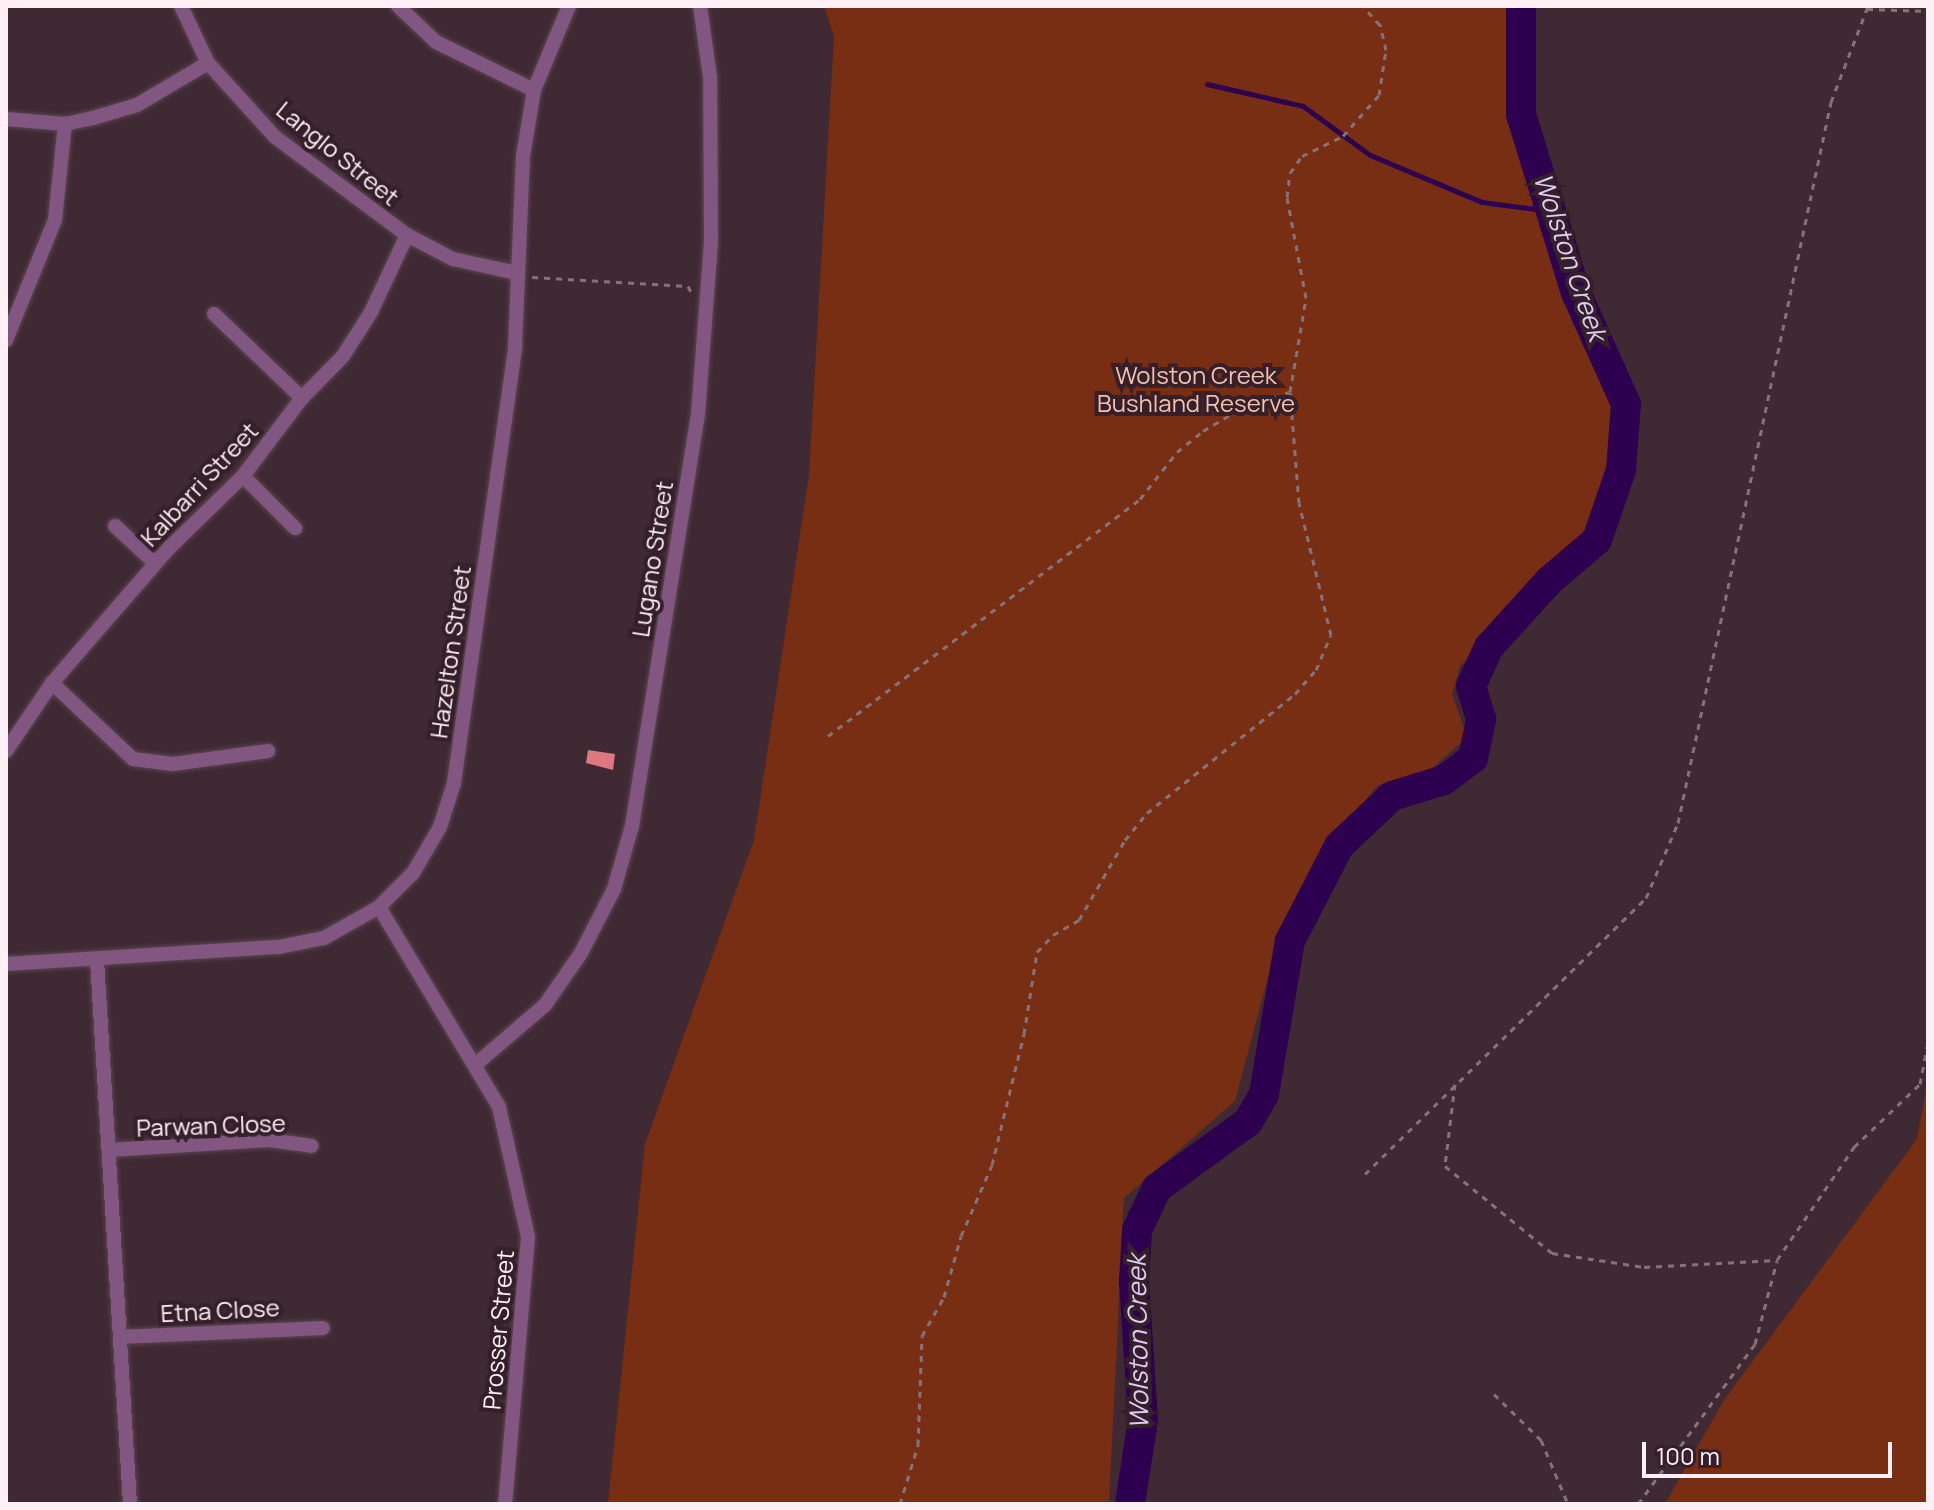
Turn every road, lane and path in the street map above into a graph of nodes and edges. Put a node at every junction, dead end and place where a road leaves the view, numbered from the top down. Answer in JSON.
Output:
{"nodes":[{"id":1,"x":181,"y":6,"type":"edge"},
{"id":2,"x":398,"y":6,"type":"edge"},
{"id":3,"x":569,"y":6,"type":"edge"},
{"id":4,"x":700,"y":6,"type":"edge"},
{"id":5,"x":1363,"y":6,"type":"edge"},
{"id":6,"x":1868,"y":8,"type":"edge"},
{"id":7,"x":1928,"y":11,"type":"edge"},
{"id":8,"x":208,"y":63,"type":"junction"},
{"id":9,"x":534,"y":90,"type":"junction"},
{"id":10,"x":6,"y":119,"type":"edge"},
{"id":11,"x":65,"y":124,"type":"junction"},
{"id":12,"x":407,"y":235,"type":"junction"},
{"id":13,"x":517,"y":273,"type":"junction"},
{"id":14,"x":706,"y":298,"type":"junction"},
{"id":15,"x":214,"y":314,"type":"dead end"},
{"id":16,"x":6,"y":340,"type":"edge"},
{"id":17,"x":1290,"y":392,"type":"junction"},
{"id":18,"x":302,"y":398,"type":"junction"},
{"id":19,"x":243,"y":476,"type":"junction"},
{"id":20,"x":115,"y":526,"type":"dead end"},
{"id":21,"x":295,"y":528,"type":"dead end"},
{"id":22,"x":155,"y":563,"type":"junction"},
{"id":23,"x":52,"y":683,"type":"junction"},
{"id":24,"x":828,"y":736,"type":"dead end"},
{"id":25,"x":6,"y":751,"type":"edge"},
{"id":26,"x":268,"y":751,"type":"dead end"},
{"id":27,"x":379,"y":907,"type":"junction"},
{"id":28,"x":97,"y":960,"type":"junction"},
{"id":29,"x":6,"y":964,"type":"edge"},
{"id":30,"x":1928,"y":1042,"type":"edge"},
{"id":31,"x":475,"y":1065,"type":"junction"},
{"id":32,"x":1455,"y":1084,"type":"junction"},
{"id":33,"x":312,"y":1146,"type":"dead end"},
{"id":34,"x":110,"y":1150,"type":"junction"},
{"id":35,"x":1365,"y":1174,"type":"dead end"},
{"id":36,"x":1777,"y":1260,"type":"junction"},
{"id":37,"x":323,"y":1328,"type":"dead end"},
{"id":38,"x":120,"y":1337,"type":"junction"},
{"id":39,"x":1494,"y":1394,"type":"dead end"},
{"id":40,"x":130,"y":1504,"type":"edge"},
{"id":41,"x":505,"y":1504,"type":"edge"},
{"id":42,"x":900,"y":1504,"type":"edge"},
{"id":43,"x":1568,"y":1504,"type":"edge"},
{"id":44,"x":1638,"y":1504,"type":"edge"}],
"edges":[{"from":1,"to":8,"type":"street","name":"Langlo Street"},
{"from":2,"to":9,"type":"street"},
{"from":3,"to":9,"type":"street","name":"Hazelton Street"},
{"from":4,"to":14,"type":"street","name":"Lugano Street"},
{"from":5,"to":17,"type":"path"},
{"from":6,"to":7,"type":"path"},
{"from":6,"to":32,"type":"path"},
{"from":8,"to":11,"type":"street"},
{"from":8,"to":12,"type":"street","name":"Langlo Street"},
{"from":9,"to":13,"type":"street","name":"Hazelton Street"},
{"from":10,"to":11,"type":"street"},
{"from":11,"to":16,"type":"street"},
{"from":12,"to":13,"type":"street","name":"Langlo Street"},
{"from":12,"to":18,"type":"street","name":"Kalbarri Street"},
{"from":13,"to":14,"type":"path"},
{"from":13,"to":27,"type":"street","name":"Hazelton Street"},
{"from":14,"to":31,"type":"street","name":"Lugano Street"},
{"from":15,"to":18,"type":"street"},
{"from":17,"to":24,"type":"path"},
{"from":17,"to":42,"type":"path"},
{"from":18,"to":19,"type":"street","name":"Kalbarri Street"},
{"from":19,"to":21,"type":"street"},
{"from":19,"to":22,"type":"street","name":"Kalbarri Street"},
{"from":20,"to":22,"type":"street"},
{"from":22,"to":23,"type":"street","name":"Kalbarri Street"},
{"from":23,"to":25,"type":"street","name":"Kalbarri Street"},
{"from":23,"to":26,"type":"street"},
{"from":27,"to":28,"type":"street","name":"Hazelton Street"},
{"from":27,"to":31,"type":"street","name":"Prosser Street"},
{"from":28,"to":29,"type":"street","name":"Hazelton Street"},
{"from":28,"to":34,"type":"street"},
{"from":30,"to":36,"type":"path"},
{"from":31,"to":41,"type":"street","name":"Prosser Street"},
{"from":32,"to":35,"type":"path"},
{"from":32,"to":36,"type":"path"},
{"from":33,"to":34,"type":"street","name":"Parwan Close"},
{"from":34,"to":38,"type":"street"},
{"from":36,"to":44,"type":"path"},
{"from":37,"to":38,"type":"street","name":"Etna Close"},
{"from":38,"to":40,"type":"street"},
{"from":39,"to":43,"type":"path"}]}
